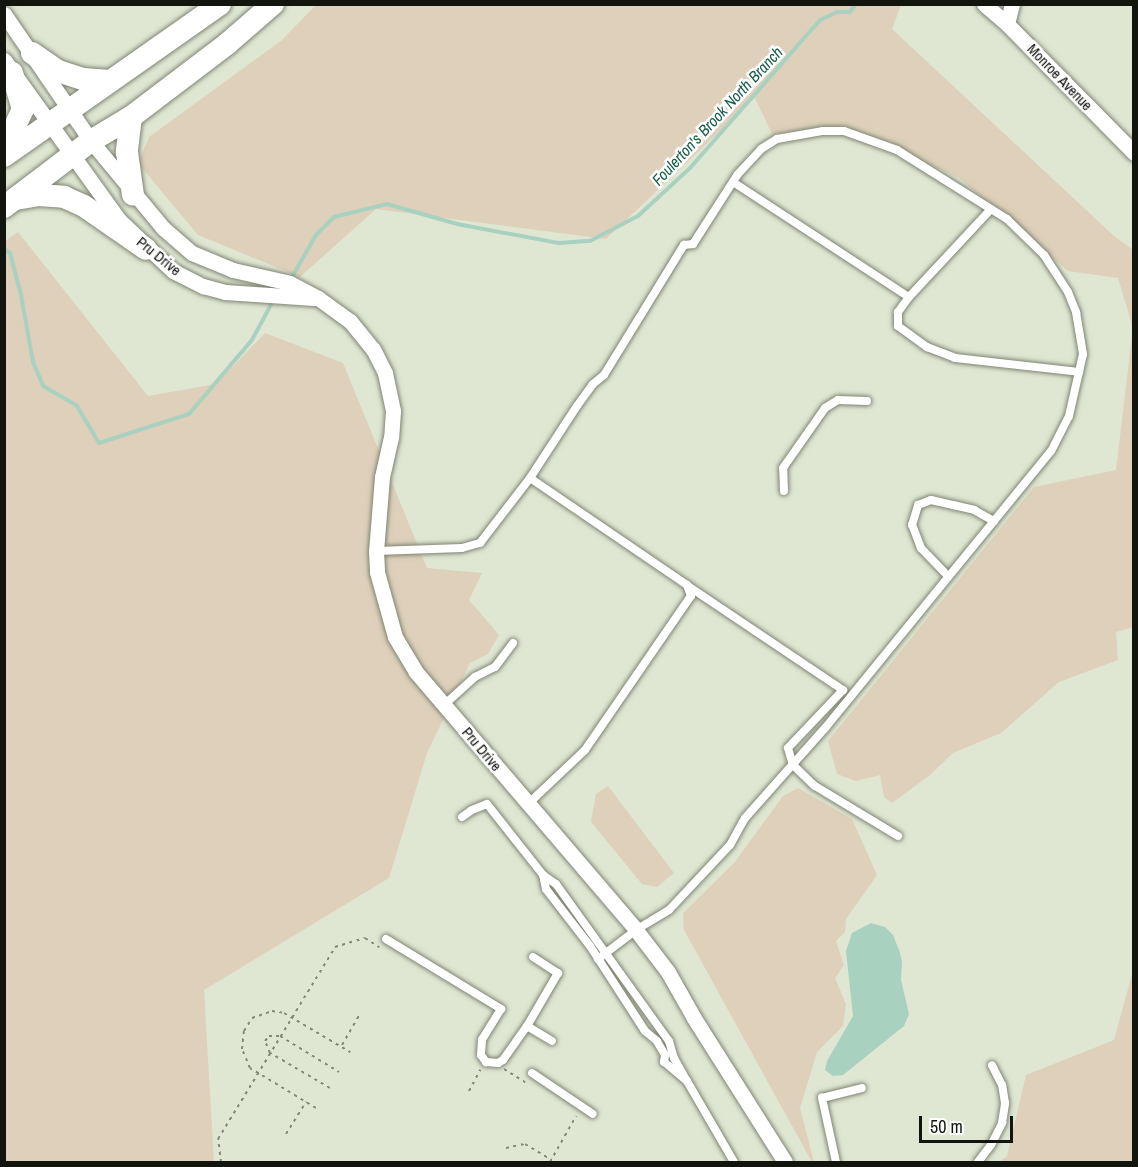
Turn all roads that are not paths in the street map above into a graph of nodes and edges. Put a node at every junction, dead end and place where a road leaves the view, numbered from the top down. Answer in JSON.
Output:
{"nodes":[{"id":1,"x":220,"y":4,"type":"edge"},
{"id":2,"x":273,"y":4,"type":"edge"},
{"id":3,"x":984,"y":4,"type":"edge"},
{"id":4,"x":1011,"y":4,"type":"edge"},
{"id":5,"x":4,"y":14,"type":"edge"},
{"id":6,"x":1007,"y":24,"type":"junction"},
{"id":7,"x":32,"y":53,"type":"junction"},
{"id":8,"x":8,"y":67,"type":"edge"},
{"id":9,"x":110,"y":81,"type":"junction"},
{"id":10,"x":71,"y":109,"type":"junction"},
{"id":11,"x":131,"y":117,"type":"junction"},
{"id":12,"x":51,"y":124,"type":"junction"},
{"id":13,"x":92,"y":141,"type":"junction"},
{"id":14,"x":4,"y":149,"type":"edge"},
{"id":15,"x":1134,"y":153,"type":"edge"},
{"id":16,"x":72,"y":155,"type":"junction"},
{"id":17,"x":4,"y":156,"type":"edge"},
{"id":18,"x":733,"y":182,"type":"junction"},
{"id":19,"x":133,"y":195,"type":"junction"},
{"id":20,"x":9,"y":203,"type":"edge"},
{"id":21,"x":991,"y":208,"type":"junction"},
{"id":22,"x":146,"y":249,"type":"junction"},
{"id":23,"x":289,"y":290,"type":"junction"},
{"id":24,"x":909,"y":297,"type":"junction"},
{"id":25,"x":1079,"y":372,"type":"junction"},
{"id":26,"x":867,"y":401,"type":"dead end"},
{"id":27,"x":530,"y":478,"type":"junction"},
{"id":28,"x":784,"y":491,"type":"dead end"},
{"id":29,"x":994,"y":521,"type":"junction"},
{"id":30,"x":376,"y":551,"type":"junction"},
{"id":31,"x":948,"y":576,"type":"junction"},
{"id":32,"x":687,"y":585,"type":"junction"},
{"id":33,"x":513,"y":643,"type":"dead end"},
{"id":34,"x":444,"y":705,"type":"junction"},
{"id":35,"x":793,"y":765,"type":"junction"},
{"id":36,"x":529,"y":803,"type":"junction"},
{"id":37,"x":462,"y":817,"type":"dead end"},
{"id":38,"x":898,"y":836,"type":"dead end"},
{"id":39,"x":543,"y":875,"type":"junction"},
{"id":40,"x":636,"y":930,"type":"junction"},
{"id":41,"x":386,"y":939,"type":"dead end"},
{"id":42,"x":607,"y":952,"type":"junction"},
{"id":43,"x":533,"y":957,"type":"dead end"},
{"id":44,"x":598,"y":959,"type":"junction"},
{"id":45,"x":527,"y":1026,"type":"junction"},
{"id":46,"x":552,"y":1041,"type":"dead end"},
{"id":47,"x":992,"y":1065,"type":"dead end"},
{"id":48,"x":531,"y":1073,"type":"dead end"},
{"id":49,"x":687,"y":1081,"type":"junction"},
{"id":50,"x":862,"y":1088,"type":"dead end"},
{"id":51,"x":593,"y":1114,"type":"dead end"},
{"id":52,"x":734,"y":1162,"type":"edge"},
{"id":53,"x":785,"y":1162,"type":"edge"},
{"id":54,"x":836,"y":1162,"type":"edge"},
{"id":55,"x":978,"y":1162,"type":"edge"}],
"edges":[{"from":1,"to":9,"type":"main road"},
{"from":2,"to":11,"type":"main road"},
{"from":3,"to":6,"type":"street","name":"Monroe Avenue"},
{"from":4,"to":6,"type":"street"},
{"from":5,"to":7,"type":"street","name":"Pru Drive"},
{"from":6,"to":15,"type":"street","name":"Monroe Avenue"},
{"from":7,"to":9,"type":"main road"},
{"from":7,"to":10,"type":"street","name":"Pru Drive"},
{"from":8,"to":12,"type":"street","name":"Pru Drive"},
{"from":8,"to":14,"type":"main road"},
{"from":9,"to":10,"type":"main road"},
{"from":10,"to":12,"type":"main road"},
{"from":10,"to":13,"type":"street","name":"Pru Drive"},
{"from":11,"to":13,"type":"main road"},
{"from":11,"to":19,"type":"main road"},
{"from":12,"to":16,"type":"street","name":"Pru Drive"},
{"from":12,"to":17,"type":"main road"},
{"from":13,"to":16,"type":"main road"},
{"from":13,"to":19,"type":"street","name":"Pru Drive"},
{"from":16,"to":20,"type":"main road"},
{"from":16,"to":22,"type":"street","name":"Pru Drive"},
{"from":18,"to":21,"type":"lane"},
{"from":18,"to":24,"type":"lane"},
{"from":18,"to":27,"type":"lane"},
{"from":19,"to":23,"type":"street","name":"Pru Drive"},
{"from":20,"to":22,"type":"main road"},
{"from":21,"to":24,"type":"lane"},
{"from":21,"to":25,"type":"lane"},
{"from":22,"to":23,"type":"street","name":"Pru Drive"},
{"from":23,"to":30,"type":"street","name":"Pru Drive"},
{"from":24,"to":25,"type":"lane"},
{"from":25,"to":29,"type":"lane"},
{"from":26,"to":28,"type":"lane"},
{"from":27,"to":30,"type":"lane"},
{"from":27,"to":32,"type":"lane"},
{"from":29,"to":31,"type":"lane"},
{"from":29,"to":31,"type":"lane"},
{"from":30,"to":34,"type":"street","name":"Pru Drive"},
{"from":31,"to":35,"type":"lane"},
{"from":32,"to":35,"type":"lane"},
{"from":32,"to":36,"type":"lane"},
{"from":33,"to":34,"type":"lane"},
{"from":34,"to":36,"type":"street","name":"Pru Drive"},
{"from":35,"to":38,"type":"lane"},
{"from":35,"to":40,"type":"lane"},
{"from":36,"to":40,"type":"street","name":"Pru Drive"},
{"from":37,"to":39,"type":"lane"},
{"from":39,"to":42,"type":"lane"},
{"from":39,"to":44,"type":"lane"},
{"from":40,"to":42,"type":"lane"},
{"from":40,"to":53,"type":"street","name":"Pru Drive"},
{"from":41,"to":45,"type":"lane"},
{"from":42,"to":44,"type":"lane"},
{"from":42,"to":49,"type":"lane"},
{"from":43,"to":45,"type":"lane"},
{"from":44,"to":49,"type":"lane"},
{"from":45,"to":46,"type":"lane"},
{"from":47,"to":55,"type":"lane"},
{"from":48,"to":51,"type":"lane"},
{"from":49,"to":52,"type":"lane"},
{"from":50,"to":54,"type":"lane"}]}
